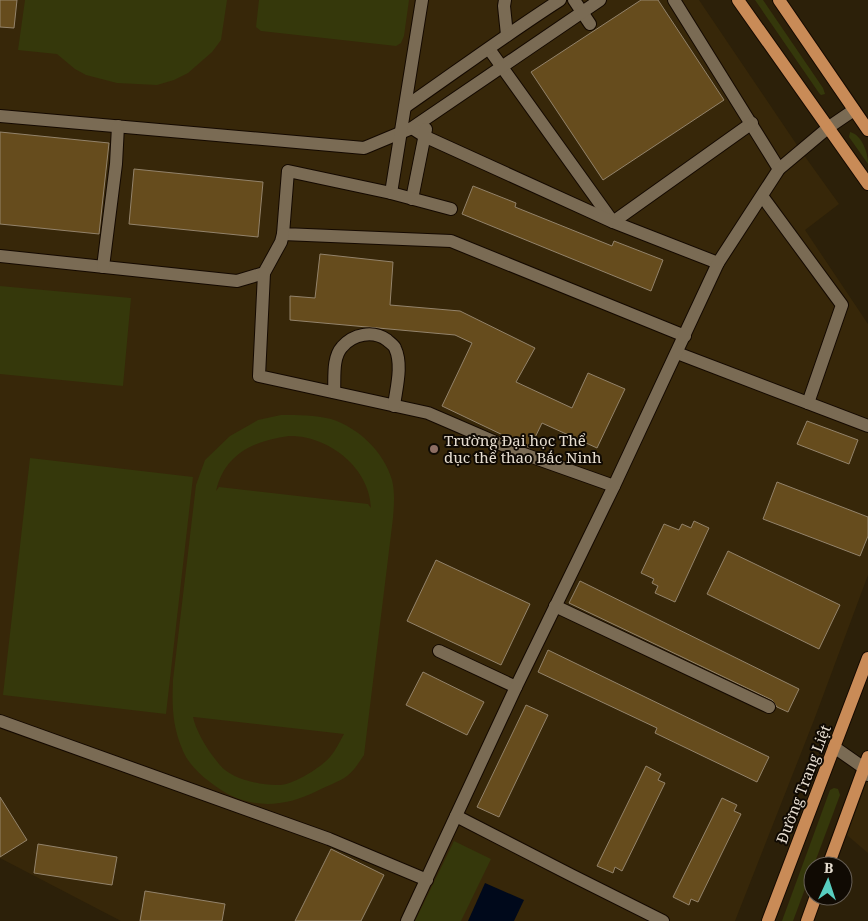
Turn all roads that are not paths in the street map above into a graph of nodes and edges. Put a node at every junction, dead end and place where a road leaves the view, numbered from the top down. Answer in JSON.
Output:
{"nodes":[{"id":1,"x":422,"y":0,"type":"edge"},
{"id":2,"x":505,"y":0,"type":"edge"},
{"id":3,"x":560,"y":0,"type":"edge"},
{"id":4,"x":574,"y":0,"type":"edge"},
{"id":5,"x":600,"y":0,"type":"edge"},
{"id":6,"x":674,"y":0,"type":"edge"},
{"id":7,"x":738,"y":0,"type":"edge"},
{"id":8,"x":779,"y":0,"type":"edge"},
{"id":9,"x":582,"y":12,"type":"junction"},
{"id":10,"x":590,"y":24,"type":"dead end"},
{"id":11,"x":507,"y":35,"type":"junction"},
{"id":12,"x":489,"y":49,"type":"junction"},
{"id":13,"x":502,"y":66,"type":"junction"},
{"id":14,"x":405,"y":107,"type":"junction"},
{"id":15,"x":854,"y":110,"type":"junction"},
{"id":16,"x":0,"y":116,"type":"edge"},
{"id":17,"x":427,"y":119,"type":"junction"},
{"id":18,"x":752,"y":123,"type":"junction"},
{"id":19,"x":118,"y":126,"type":"junction"},
{"id":20,"x":829,"y":127,"type":"junction"},
{"id":21,"x":412,"y":128,"type":"junction"},
{"id":22,"x":868,"y":130,"type":"edge"},
{"id":23,"x":400,"y":134,"type":"junction"},
{"id":24,"x":426,"y":137,"type":"junction"},
{"id":25,"x":779,"y":169,"type":"junction"},
{"id":26,"x":868,"y":184,"type":"edge"},
{"id":27,"x":391,"y":193,"type":"junction"},
{"id":28,"x":762,"y":196,"type":"junction"},
{"id":29,"x":412,"y":199,"type":"junction"},
{"id":30,"x":452,"y":209,"type":"dead end"},
{"id":31,"x":613,"y":222,"type":"junction"},
{"id":32,"x":282,"y":234,"type":"junction"},
{"id":33,"x":0,"y":256,"type":"edge"},
{"id":34,"x":718,"y":263,"type":"junction"},
{"id":35,"x":103,"y":267,"type":"junction"},
{"id":36,"x":264,"y":272,"type":"junction"},
{"id":37,"x":685,"y":336,"type":"junction"},
{"id":38,"x":677,"y":353,"type":"junction"},
{"id":39,"x":334,"y":392,"type":"junction"},
{"id":40,"x":808,"y":403,"type":"junction"},
{"id":41,"x":394,"y":406,"type":"junction"},
{"id":42,"x":868,"y":426,"type":"edge"},
{"id":43,"x":614,"y":486,"type":"junction"},
{"id":44,"x":555,"y":606,"type":"junction"},
{"id":45,"x":438,"y":651,"type":"dead end"},
{"id":46,"x":868,"y":658,"type":"edge"},
{"id":47,"x":516,"y":687,"type":"junction"},
{"id":48,"x":769,"y":708,"type":"dead end"},
{"id":49,"x":0,"y":721,"type":"edge"},
{"id":50,"x":834,"y":747,"type":"junction"},
{"id":51,"x":867,"y":767,"type":"edge"},
{"id":52,"x":456,"y":816,"type":"junction"},
{"id":53,"x":832,"y":856,"type":"edge"},
{"id":54,"x":427,"y":880,"type":"junction"},
{"id":55,"x":812,"y":906,"type":"edge"},
{"id":56,"x":408,"y":921,"type":"edge"},
{"id":57,"x":663,"y":921,"type":"edge"},
{"id":58,"x":768,"y":921,"type":"edge"},
{"id":59,"x":807,"y":921,"type":"edge"}],
"edges":[{"from":1,"to":14,"type":"street"},
{"from":2,"to":11,"type":"street"},
{"from":3,"to":11,"type":"street"},
{"from":4,"to":9,"type":"street"},
{"from":5,"to":9,"type":"street"},
{"from":6,"to":18,"type":"street"},
{"from":7,"to":20,"type":"main road"},
{"from":8,"to":15,"type":"main road"},
{"from":9,"to":10,"type":"street"},
{"from":9,"to":13,"type":"street"},
{"from":11,"to":12,"type":"street"},
{"from":12,"to":13,"type":"street"},
{"from":12,"to":14,"type":"street"},
{"from":13,"to":17,"type":"street"},
{"from":13,"to":31,"type":"street"},
{"from":14,"to":23,"type":"street"},
{"from":15,"to":20,"type":"street"},
{"from":15,"to":22,"type":"main road"},
{"from":16,"to":19,"type":"street"},
{"from":17,"to":21,"type":"street"},
{"from":17,"to":24,"type":"street"},
{"from":18,"to":25,"type":"street"},
{"from":18,"to":31,"type":"street"},
{"from":19,"to":23,"type":"street"},
{"from":19,"to":35,"type":"street"},
{"from":20,"to":25,"type":"street"},
{"from":20,"to":26,"type":"main road"},
{"from":21,"to":23,"type":"street"},
{"from":21,"to":24,"type":"street"},
{"from":23,"to":27,"type":"street"},
{"from":24,"to":29,"type":"street"},
{"from":24,"to":31,"type":"street"},
{"from":25,"to":28,"type":"street"},
{"from":27,"to":29,"type":"street"},
{"from":27,"to":32,"type":"street"},
{"from":28,"to":34,"type":"street"},
{"from":28,"to":40,"type":"street"},
{"from":29,"to":30,"type":"street"},
{"from":31,"to":34,"type":"street"},
{"from":32,"to":36,"type":"street"},
{"from":32,"to":37,"type":"street"},
{"from":33,"to":35,"type":"street"},
{"from":34,"to":37,"type":"street"},
{"from":35,"to":36,"type":"street"},
{"from":36,"to":39,"type":"street"},
{"from":37,"to":38,"type":"street"},
{"from":38,"to":40,"type":"street"},
{"from":38,"to":43,"type":"street"},
{"from":39,"to":41,"type":"street"},
{"from":39,"to":41,"type":"street"},
{"from":40,"to":42,"type":"street"},
{"from":41,"to":43,"type":"street"},
{"from":43,"to":44,"type":"street"},
{"from":44,"to":47,"type":"street"},
{"from":44,"to":48,"type":"street"},
{"from":45,"to":47,"type":"street"},
{"from":46,"to":50,"type":"main road","name":"Đường Trang Liệt"},
{"from":47,"to":52,"type":"street"},
{"from":49,"to":54,"type":"street"},
{"from":50,"to":51,"type":"street"},
{"from":50,"to":58,"type":"main road","name":"Đường Trang Liệt"},
{"from":51,"to":53,"type":"main road"},
{"from":52,"to":54,"type":"street"},
{"from":52,"to":57,"type":"street"},
{"from":54,"to":56,"type":"street"},
{"from":55,"to":59,"type":"main road"}]}
